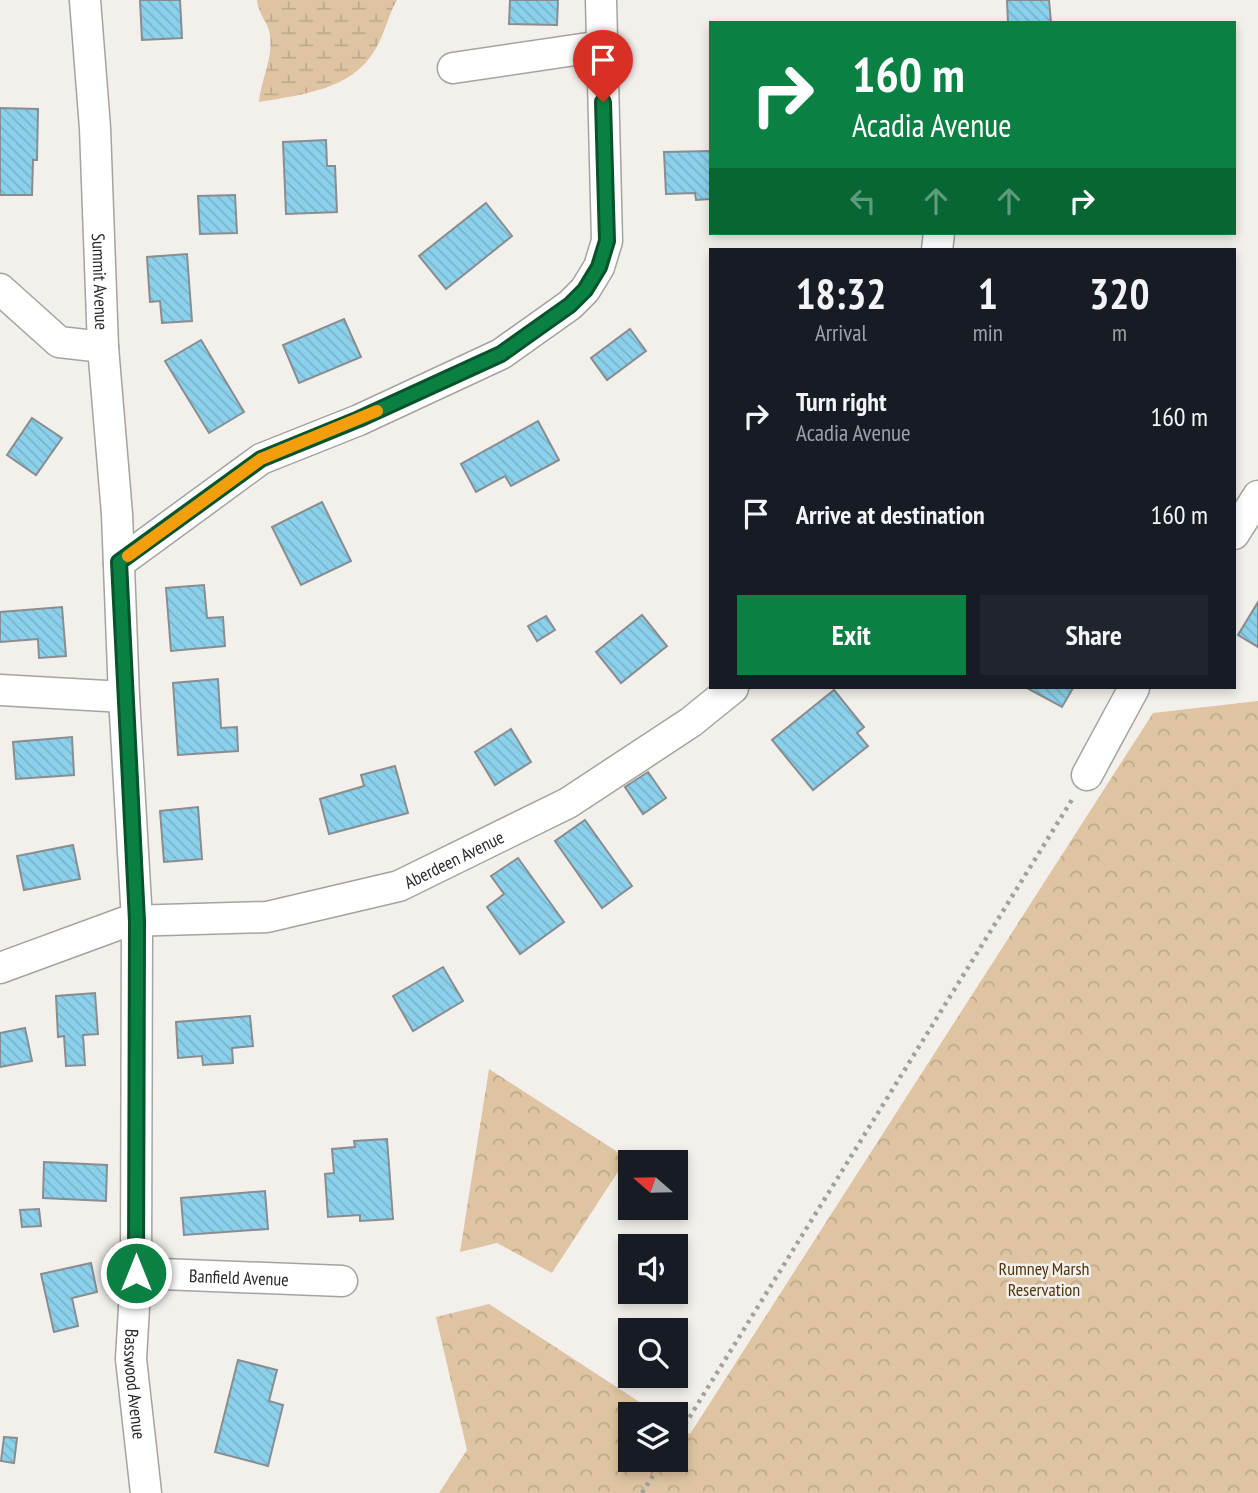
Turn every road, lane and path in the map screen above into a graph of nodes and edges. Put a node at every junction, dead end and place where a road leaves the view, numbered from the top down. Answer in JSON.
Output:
{"nodes":[{"id":1,"x":85,"y":0,"type":"edge"},
{"id":2,"x":601,"y":0,"type":"edge"},
{"id":3,"x":602,"y":46,"type":"junction"},
{"id":4,"x":453,"y":68,"type":"dead end"},
{"id":5,"x":0,"y":289,"type":"edge"},
{"id":6,"x":103,"y":347,"type":"junction"},
{"id":7,"x":1258,"y":496,"type":"edge"},
{"id":8,"x":1236,"y":531,"type":"edge"},
{"id":9,"x":119,"y":562,"type":"junction"},
{"id":10,"x":732,"y":689,"type":"edge"},
{"id":11,"x":1133,"y":689,"type":"edge"},
{"id":12,"x":0,"y":690,"type":"edge"},
{"id":13,"x":124,"y":697,"type":"junction"},
{"id":14,"x":1087,"y":775,"type":"joint"},
{"id":15,"x":137,"y":921,"type":"junction"},
{"id":16,"x":0,"y":968,"type":"edge"},
{"id":17,"x":136,"y":1273,"type":"junction"},
{"id":18,"x":342,"y":1281,"type":"dead end"},
{"id":19,"x":688,"y":1420,"type":"edge"},
{"id":20,"x":655,"y":1472,"type":"edge"},
{"id":21,"x":146,"y":1493,"type":"edge"},
{"id":22,"x":642,"y":1493,"type":"edge"}],
"edges":[{"from":1,"to":6,"type":"street","name":"Summit Avenue"},
{"from":2,"to":3,"type":"street"},
{"from":3,"to":4,"type":"street"},
{"from":3,"to":9,"type":"street"},
{"from":5,"to":6,"type":"street"},
{"from":6,"to":9,"type":"street","name":"Summit Avenue"},
{"from":7,"to":8,"type":"street"},
{"from":9,"to":13,"type":"street","name":"Basswood Avenue"},
{"from":10,"to":15,"type":"street","name":"Aberdeen Avenue"},
{"from":11,"to":14,"type":"street"},
{"from":12,"to":13,"type":"street"},
{"from":13,"to":15,"type":"street","name":"Basswood Avenue"},
{"from":14,"to":19,"type":"path"},
{"from":15,"to":16,"type":"street","name":"Aberdeen Avenue"},
{"from":15,"to":17,"type":"street","name":"Basswood Avenue"},
{"from":17,"to":18,"type":"street","name":"Banfield Avenue"},
{"from":17,"to":21,"type":"street","name":"Basswood Avenue"},
{"from":20,"to":22,"type":"path"}]}
